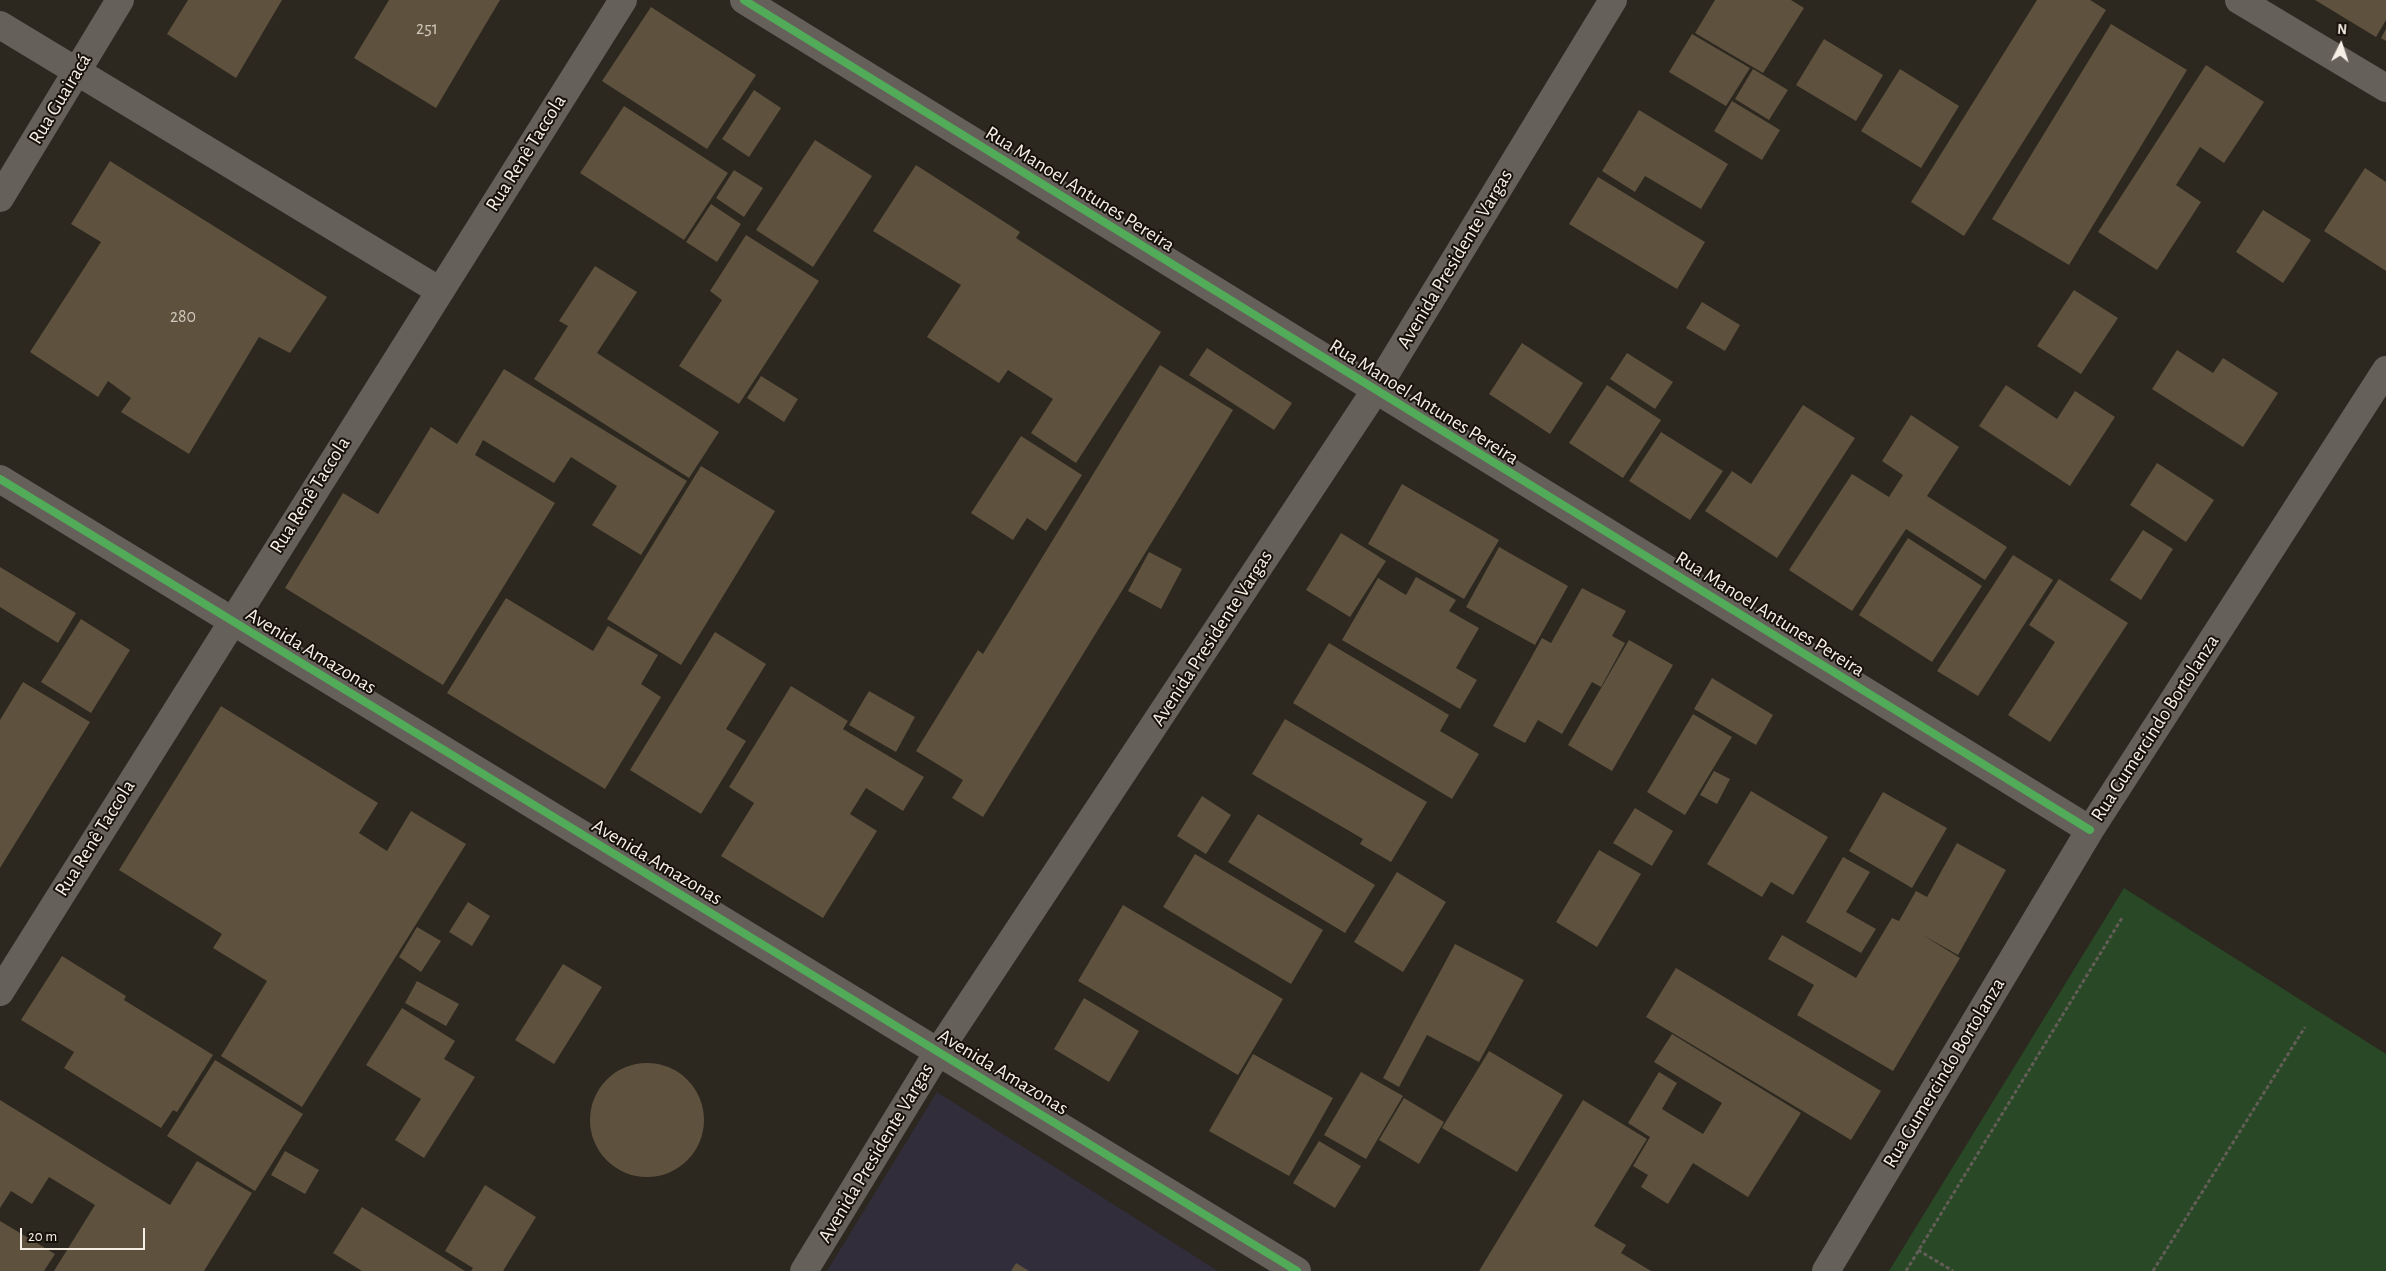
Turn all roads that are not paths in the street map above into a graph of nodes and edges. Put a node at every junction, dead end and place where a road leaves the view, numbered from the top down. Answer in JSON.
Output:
{"nodes":[{"id":1,"x":120,"y":0,"type":"edge"},
{"id":2,"x":622,"y":0,"type":"edge"},
{"id":3,"x":744,"y":0,"type":"edge"},
{"id":4,"x":1613,"y":0,"type":"edge"},
{"id":5,"x":2239,"y":0,"type":"edge"},
{"id":6,"x":0,"y":25,"type":"edge"},
{"id":7,"x":78,"y":70,"type":"junction"},
{"id":8,"x":2386,"y":88,"type":"edge"},
{"id":9,"x":0,"y":198,"type":"edge"},
{"id":10,"x":440,"y":291,"type":"junction"},
{"id":11,"x":2386,"y":370,"type":"edge"},
{"id":12,"x":1375,"y":391,"type":"junction"},
{"id":13,"x":0,"y":479,"type":"edge"},
{"id":14,"x":231,"y":621,"type":"junction"},
{"id":15,"x":2090,"y":830,"type":"junction"},
{"id":16,"x":0,"y":992,"type":"edge"},
{"id":17,"x":938,"y":1052,"type":"junction"},
{"id":18,"x":804,"y":1271,"type":"edge"},
{"id":19,"x":1297,"y":1271,"type":"edge"},
{"id":20,"x":1826,"y":1271,"type":"edge"}],
"edges":[{"from":1,"to":7,"type":"street","name":"Rua Guairacá"},
{"from":2,"to":10,"type":"street","name":"Rua Renê Taccola"},
{"from":3,"to":12,"type":"street","name":"Rua Manoel Antunes Pereira"},
{"from":4,"to":12,"type":"street","name":"Avenida Presidente Vargas"},
{"from":5,"to":8,"type":"street"},
{"from":6,"to":7,"type":"street"},
{"from":7,"to":9,"type":"street","name":"Rua Guairacá"},
{"from":7,"to":10,"type":"street"},
{"from":10,"to":14,"type":"street","name":"Rua Renê Taccola"},
{"from":11,"to":15,"type":"street","name":"Rua Gumercindo Bortolanza"},
{"from":12,"to":15,"type":"street","name":"Rua Manoel Antunes Pereira"},
{"from":12,"to":17,"type":"street","name":"Avenida Presidente Vargas"},
{"from":13,"to":14,"type":"street","name":"Avenida Amazonas"},
{"from":14,"to":16,"type":"street","name":"Rua Renê Taccola"},
{"from":14,"to":17,"type":"street","name":"Avenida Amazonas"},
{"from":15,"to":20,"type":"street","name":"Rua Gumercindo Bortolanza"},
{"from":17,"to":18,"type":"street","name":"Avenida Presidente Vargas"},
{"from":17,"to":19,"type":"street","name":"Avenida Amazonas"}]}
